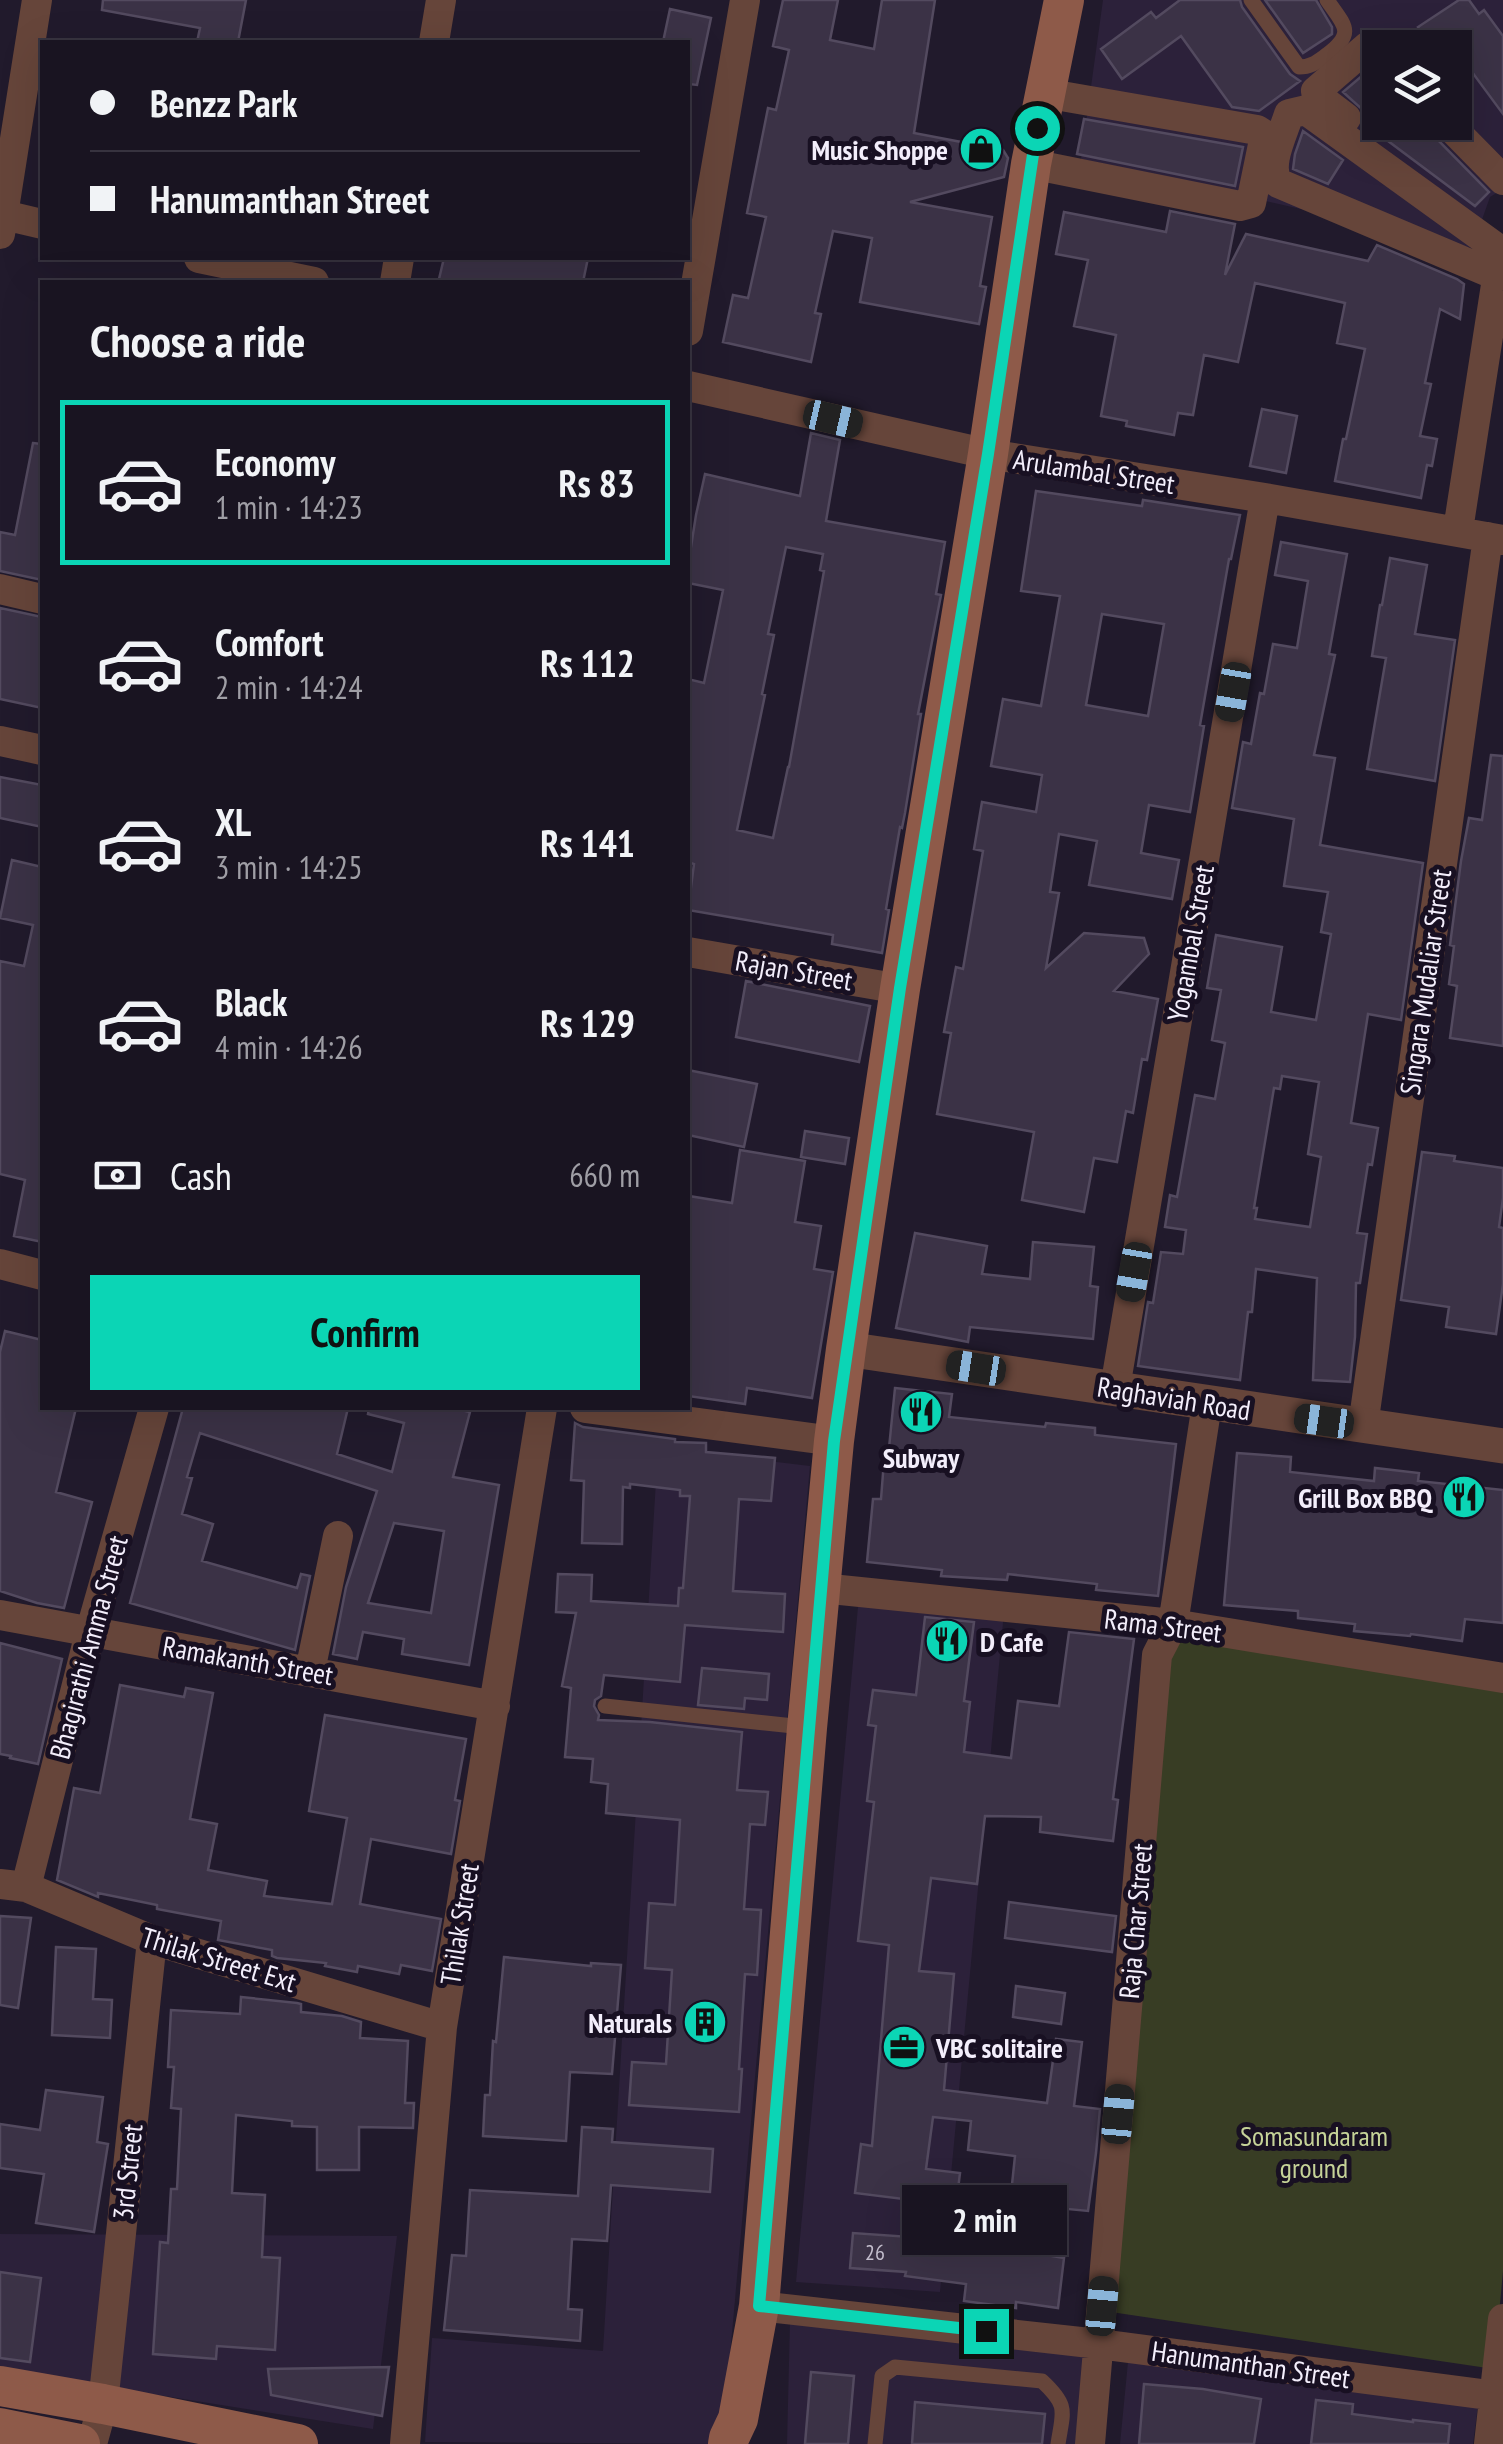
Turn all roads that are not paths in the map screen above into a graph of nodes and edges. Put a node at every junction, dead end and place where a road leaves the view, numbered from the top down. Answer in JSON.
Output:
{"nodes":[{"id":1,"x":38,"y":0,"type":"edge"},
{"id":2,"x":441,"y":0,"type":"edge"},
{"id":3,"x":744,"y":0,"type":"edge"},
{"id":4,"x":1064,"y":0,"type":"edge"},
{"id":5,"x":1251,"y":0,"type":"edge"},
{"id":6,"x":1327,"y":0,"type":"edge"},
{"id":7,"x":434,"y":40,"type":"edge"},
{"id":8,"x":1362,"y":51,"type":"edge"},
{"id":9,"x":1044,"y":93,"type":"junction"},
{"id":10,"x":1362,"y":134,"type":"edge"},
{"id":11,"x":1370,"y":140,"type":"edge"},
{"id":12,"x":1464,"y":140,"type":"edge"},
{"id":13,"x":1031,"y":164,"type":"junction"},
{"id":14,"x":1503,"y":180,"type":"edge"},
{"id":15,"x":1,"y":221,"type":"edge"},
{"id":16,"x":40,"y":224,"type":"edge"},
{"id":17,"x":1501,"y":250,"type":"edge"},
{"id":18,"x":209,"y":260,"type":"edge"},
{"id":19,"x":304,"y":280,"type":"edge"},
{"id":20,"x":690,"y":320,"type":"edge"},
{"id":21,"x":690,"y":386,"type":"edge"},
{"id":22,"x":988,"y":454,"type":"junction"},
{"id":23,"x":1266,"y":498,"type":"junction"},
{"id":24,"x":1483,"y":536,"type":"edge"},
{"id":25,"x":0,"y":589,"type":"edge"},
{"id":26,"x":40,"y":599,"type":"edge"},
{"id":27,"x":0,"y":741,"type":"edge"},
{"id":28,"x":40,"y":750,"type":"edge"},
{"id":29,"x":690,"y":952,"type":"edge"},
{"id":30,"x":900,"y":988,"type":"junction"},
{"id":31,"x":0,"y":1264,"type":"edge"},
{"id":32,"x":40,"y":1274,"type":"edge"},
{"id":33,"x":846,"y":1349,"type":"junction"},
{"id":34,"x":1115,"y":1388,"type":"junction"},
{"id":35,"x":1207,"y":1404,"type":"junction"},
{"id":36,"x":153,"y":1410,"type":"edge"},
{"id":37,"x":542,"y":1410,"type":"edge"},
{"id":38,"x":600,"y":1410,"type":"edge"},
{"id":39,"x":1363,"y":1426,"type":"junction"},
{"id":40,"x":834,"y":1441,"type":"junction"},
{"id":41,"x":1503,"y":1446,"type":"edge"},
{"id":42,"x":338,"y":1536,"type":"dead end"},
{"id":43,"x":821,"y":1588,"type":"junction"},
{"id":44,"x":0,"y":1615,"type":"edge"},
{"id":45,"x":1172,"y":1624,"type":"junction"},
{"id":46,"x":90,"y":1633,"type":"junction"},
{"id":47,"x":310,"y":1670,"type":"junction"},
{"id":48,"x":1503,"y":1678,"type":"edge"},
{"id":49,"x":495,"y":1706,"type":"junction"},
{"id":50,"x":605,"y":1706,"type":"dead end"},
{"id":51,"x":808,"y":1728,"type":"junction"},
{"id":52,"x":13,"y":1886,"type":"edge"},
{"id":53,"x":152,"y":1940,"type":"junction"},
{"id":54,"x":442,"y":2026,"type":"junction"},
{"id":55,"x":759,"y":2306,"type":"junction"},
{"id":56,"x":1503,"y":2318,"type":"edge"},
{"id":57,"x":1099,"y":2344,"type":"junction"},
{"id":58,"x":0,"y":2386,"type":"edge"},
{"id":59,"x":1056,"y":2394,"type":"junction"},
{"id":60,"x":1500,"y":2397,"type":"edge"},
{"id":61,"x":1094,"y":2398,"type":"junction"},
{"id":62,"x":103,"y":2404,"type":"junction"},
{"id":63,"x":0,"y":2428,"type":"edge"},
{"id":64,"x":738,"y":2436,"type":"edge"},
{"id":65,"x":80,"y":2444,"type":"edge"},
{"id":66,"x":92,"y":2444,"type":"edge"},
{"id":67,"x":298,"y":2444,"type":"edge"},
{"id":68,"x":405,"y":2444,"type":"edge"},
{"id":69,"x":875,"y":2444,"type":"edge"},
{"id":70,"x":1058,"y":2444,"type":"edge"},
{"id":71,"x":1090,"y":2444,"type":"edge"},
{"id":72,"x":1490,"y":2444,"type":"edge"}],
"edges":[{"from":1,"to":15,"type":"street"},
{"from":2,"to":7,"type":"street"},
{"from":3,"to":20,"type":"street"},
{"from":4,"to":9,"type":"main road"},
{"from":5,"to":6,"type":"lane"},
{"from":8,"to":10,"type":"street"},
{"from":9,"to":13,"type":"main road"},
{"from":9,"to":13,"type":"street"},
{"from":11,"to":17,"type":"street"},
{"from":12,"to":14,"type":"street"},
{"from":13,"to":22,"type":"main road"},
{"from":15,"to":16,"type":"street"},
{"from":17,"to":17,"type":"street"},
{"from":17,"to":24,"type":"street","name":"Singara Mudaliar Street"},
{"from":18,"to":19,"type":"street"},
{"from":21,"to":22,"type":"street","name":"Arulambal Street"},
{"from":22,"to":23,"type":"street","name":"Arulambal Street"},
{"from":22,"to":30,"type":"main road"},
{"from":23,"to":24,"type":"street","name":"Arulambal Street"},
{"from":23,"to":34,"type":"street","name":"Yogambal Street"},
{"from":24,"to":39,"type":"street","name":"Singara Mudaliar Street"},
{"from":25,"to":26,"type":"street"},
{"from":27,"to":28,"type":"street"},
{"from":29,"to":30,"type":"street","name":"Rajan Street"},
{"from":30,"to":33,"type":"main road"},
{"from":31,"to":32,"type":"street"},
{"from":33,"to":34,"type":"street","name":"Raghaviah Road"},
{"from":33,"to":40,"type":"main road"},
{"from":34,"to":35,"type":"street","name":"Raghaviah Road"},
{"from":35,"to":39,"type":"street","name":"Raghaviah Road"},
{"from":35,"to":45,"type":"street","name":"Raja Char Street"},
{"from":36,"to":46,"type":"street","name":"Bhagirathi Amma Street"},
{"from":37,"to":49,"type":"street","name":"Thilak Street"},
{"from":38,"to":40,"type":"street"},
{"from":39,"to":41,"type":"street","name":"Raghaviah Road"},
{"from":40,"to":43,"type":"main road"},
{"from":42,"to":47,"type":"street"},
{"from":43,"to":45,"type":"street","name":"Rama Street"},
{"from":43,"to":51,"type":"main road"},
{"from":44,"to":46,"type":"street","name":"Ramakanth Street"},
{"from":45,"to":48,"type":"street","name":"Rama Street"},
{"from":45,"to":57,"type":"street","name":"Raja Char Street"},
{"from":46,"to":47,"type":"street","name":"Ramakanth Street"},
{"from":46,"to":52,"type":"street","name":"Bhagirathi Amma Street"},
{"from":47,"to":49,"type":"street","name":"Ramakanth Street"},
{"from":49,"to":54,"type":"street","name":"Thilak Street"},
{"from":50,"to":51,"type":"lane"},
{"from":51,"to":55,"type":"main road"},
{"from":52,"to":53,"type":"street","name":"Thilak Street Ext"},
{"from":53,"to":54,"type":"street","name":"Thilak Street Ext"},
{"from":53,"to":62,"type":"street","name":"3rd Street"},
{"from":54,"to":68,"type":"street","name":"Thilak Street"},
{"from":55,"to":57,"type":"street","name":"Hanumanthan Street"},
{"from":55,"to":64,"type":"main road"},
{"from":56,"to":60,"type":"street"},
{"from":57,"to":60,"type":"street","name":"Hanumanthan Street"},
{"from":57,"to":61,"type":"street","name":"Raja Char Street"},
{"from":58,"to":62,"type":"main road"},
{"from":59,"to":61,"type":"lane"},
{"from":59,"to":69,"type":"lane"},
{"from":59,"to":70,"type":"lane"},
{"from":60,"to":72,"type":"street"},
{"from":61,"to":71,"type":"street","name":"Raja Char Street"},
{"from":62,"to":66,"type":"street","name":"3rd Street"},
{"from":62,"to":67,"type":"main road"},
{"from":63,"to":65,"type":"main road"}]}
